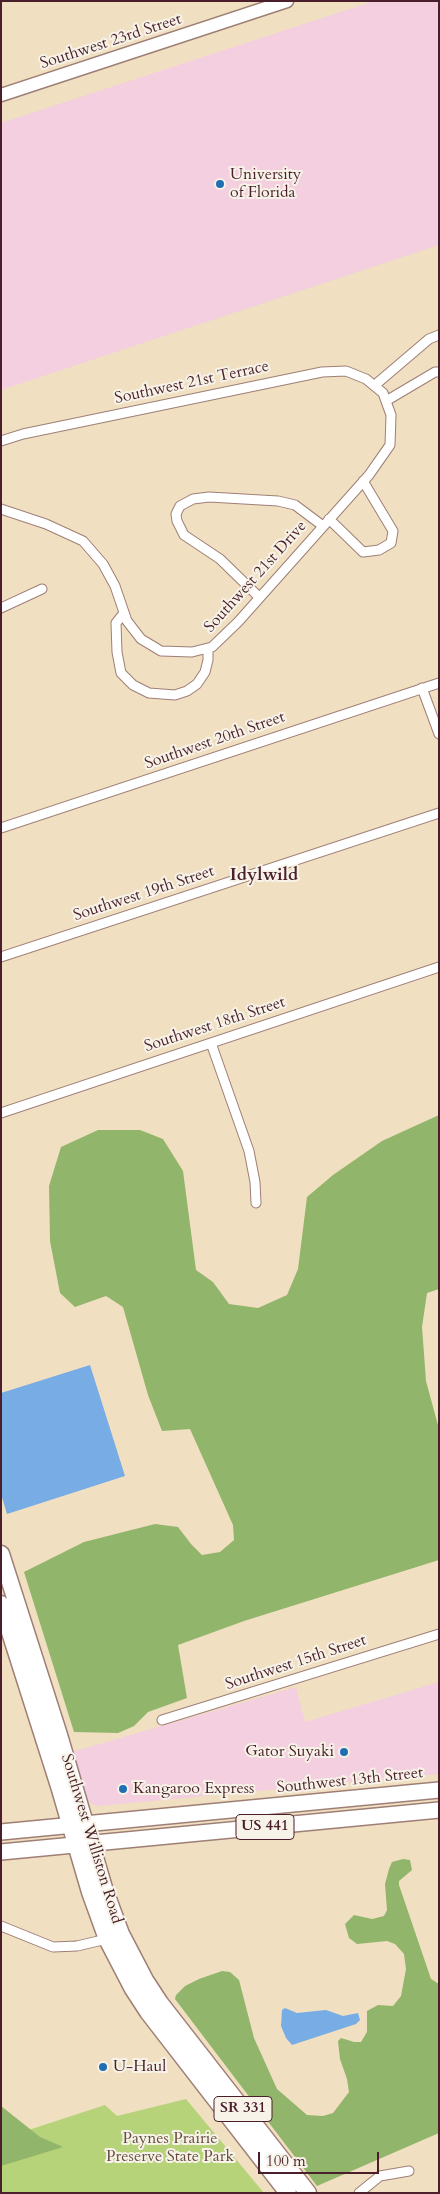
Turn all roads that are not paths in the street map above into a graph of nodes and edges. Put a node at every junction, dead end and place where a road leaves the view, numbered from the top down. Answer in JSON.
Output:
{"nodes":[{"id":1,"x":287,"y":1,"type":"edge"},
{"id":2,"x":1,"y":95,"type":"edge"},
{"id":3,"x":439,"y":335,"type":"edge"},
{"id":4,"x":439,"y":372,"type":"edge"},
{"id":5,"x":374,"y":385,"type":"junction"},
{"id":6,"x":384,"y":397,"type":"junction"},
{"id":7,"x":1,"y":441,"type":"edge"},
{"id":8,"x":363,"y":481,"type":"junction"},
{"id":9,"x":1,"y":509,"type":"edge"},
{"id":10,"x":326,"y":523,"type":"junction"},
{"id":11,"x":42,"y":589,"type":"dead end"},
{"id":12,"x":259,"y":597,"type":"junction"},
{"id":13,"x":1,"y":608,"type":"edge"},
{"id":14,"x":124,"y":613,"type":"junction"},
{"id":15,"x":208,"y":648,"type":"junction"},
{"id":16,"x":439,"y":683,"type":"edge"},
{"id":17,"x":422,"y":688,"type":"junction"},
{"id":18,"x":439,"y":734,"type":"edge"},
{"id":19,"x":439,"y":813,"type":"edge"},
{"id":20,"x":1,"y":828,"type":"edge"},
{"id":21,"x":1,"y":957,"type":"edge"},
{"id":22,"x":439,"y":967,"type":"edge"},
{"id":23,"x":211,"y":1042,"type":"junction"},
{"id":24,"x":1,"y":1113,"type":"edge"},
{"id":25,"x":256,"y":1203,"type":"dead end"},
{"id":26,"x":1,"y":1554,"type":"edge"},
{"id":27,"x":4,"y":1571,"type":"edge"},
{"id":28,"x":1,"y":1604,"type":"edge"},
{"id":29,"x":439,"y":1634,"type":"edge"},
{"id":30,"x":162,"y":1720,"type":"dead end"},
{"id":31,"x":439,"y":1790,"type":"edge"},
{"id":32,"x":330,"y":1801,"type":"junction"},
{"id":33,"x":439,"y":1810,"type":"edge"},
{"id":34,"x":327,"y":1821,"type":"junction"},
{"id":35,"x":78,"y":1825,"type":"junction"},
{"id":36,"x":1,"y":1832,"type":"edge"},
{"id":37,"x":84,"y":1845,"type":"junction"},
{"id":38,"x":1,"y":1852,"type":"edge"},
{"id":39,"x":1,"y":1926,"type":"edge"},
{"id":40,"x":114,"y":1937,"type":"junction"},
{"id":41,"x":409,"y":2171,"type":"dead end"},
{"id":42,"x":288,"y":2193,"type":"edge"},
{"id":43,"x":308,"y":2193,"type":"edge"},
{"id":44,"x":359,"y":2193,"type":"edge"}],
"edges":[{"from":1,"to":2,"type":"street","name":"Southwest 23rd Street"},
{"from":3,"to":5,"type":"street"},
{"from":4,"to":6,"type":"street"},
{"from":5,"to":6,"type":"street","name":"Southwest 21st Terrace"},
{"from":5,"to":7,"type":"street","name":"Southwest 21st Terrace"},
{"from":6,"to":8,"type":"street","name":"Southwest 21st Drive"},
{"from":8,"to":10,"type":"street","name":"Southwest 21st Drive"},
{"from":8,"to":10,"type":"street"},
{"from":9,"to":14,"type":"street","name":"Southwest 21st Drive"},
{"from":10,"to":12,"type":"street","name":"Southwest 21st Drive"},
{"from":10,"to":12,"type":"street"},
{"from":11,"to":13,"type":"street"},
{"from":12,"to":15,"type":"street","name":"Southwest 21st Drive"},
{"from":14,"to":15,"type":"street","name":"Southwest 21st Drive"},
{"from":14,"to":15,"type":"street"},
{"from":16,"to":17,"type":"street","name":"Southwest 20th Street"},
{"from":17,"to":18,"type":"street"},
{"from":17,"to":20,"type":"street","name":"Southwest 20th Street"},
{"from":19,"to":21,"type":"street","name":"Southwest 19th Street"},
{"from":22,"to":23,"type":"street","name":"Southwest 18th Street"},
{"from":23,"to":24,"type":"street","name":"Southwest 18th Street"},
{"from":23,"to":25,"type":"street"},
{"from":26,"to":27,"type":"highway","name":"Southwest Williston Road","number":"SR 331"},
{"from":27,"to":35,"type":"highway","name":"Southwest Williston Road","number":"SR 331"},
{"from":28,"to":35,"type":"highway","name":"Southwest Williston Road","number":"SR 331"},
{"from":29,"to":30,"type":"street","name":"Southwest 15th Street"},
{"from":31,"to":32,"type":"main road","name":"Southwest 13th Street","number":"US 441"},
{"from":32,"to":34,"type":"main road"},
{"from":32,"to":35,"type":"main road","name":"Southwest 13th Street","number":"US 441"},
{"from":33,"to":34,"type":"main road","number":"US 441"},
{"from":34,"to":37,"type":"main road","number":"US 441"},
{"from":35,"to":36,"type":"main road","number":"US 441"},
{"from":35,"to":37,"type":"highway","name":"Southwest Williston Road","number":"SR 331"},
{"from":37,"to":38,"type":"main road","number":"US 441"},
{"from":37,"to":40,"type":"highway","name":"Southwest Williston Road","number":"SR 331"},
{"from":39,"to":40,"type":"street"},
{"from":40,"to":42,"type":"highway","name":"Southwest Williston Road","number":"SR 331"},
{"from":40,"to":43,"type":"highway","name":"Southwest Williston Road","number":"SR 331"},
{"from":41,"to":44,"type":"street"}]}
